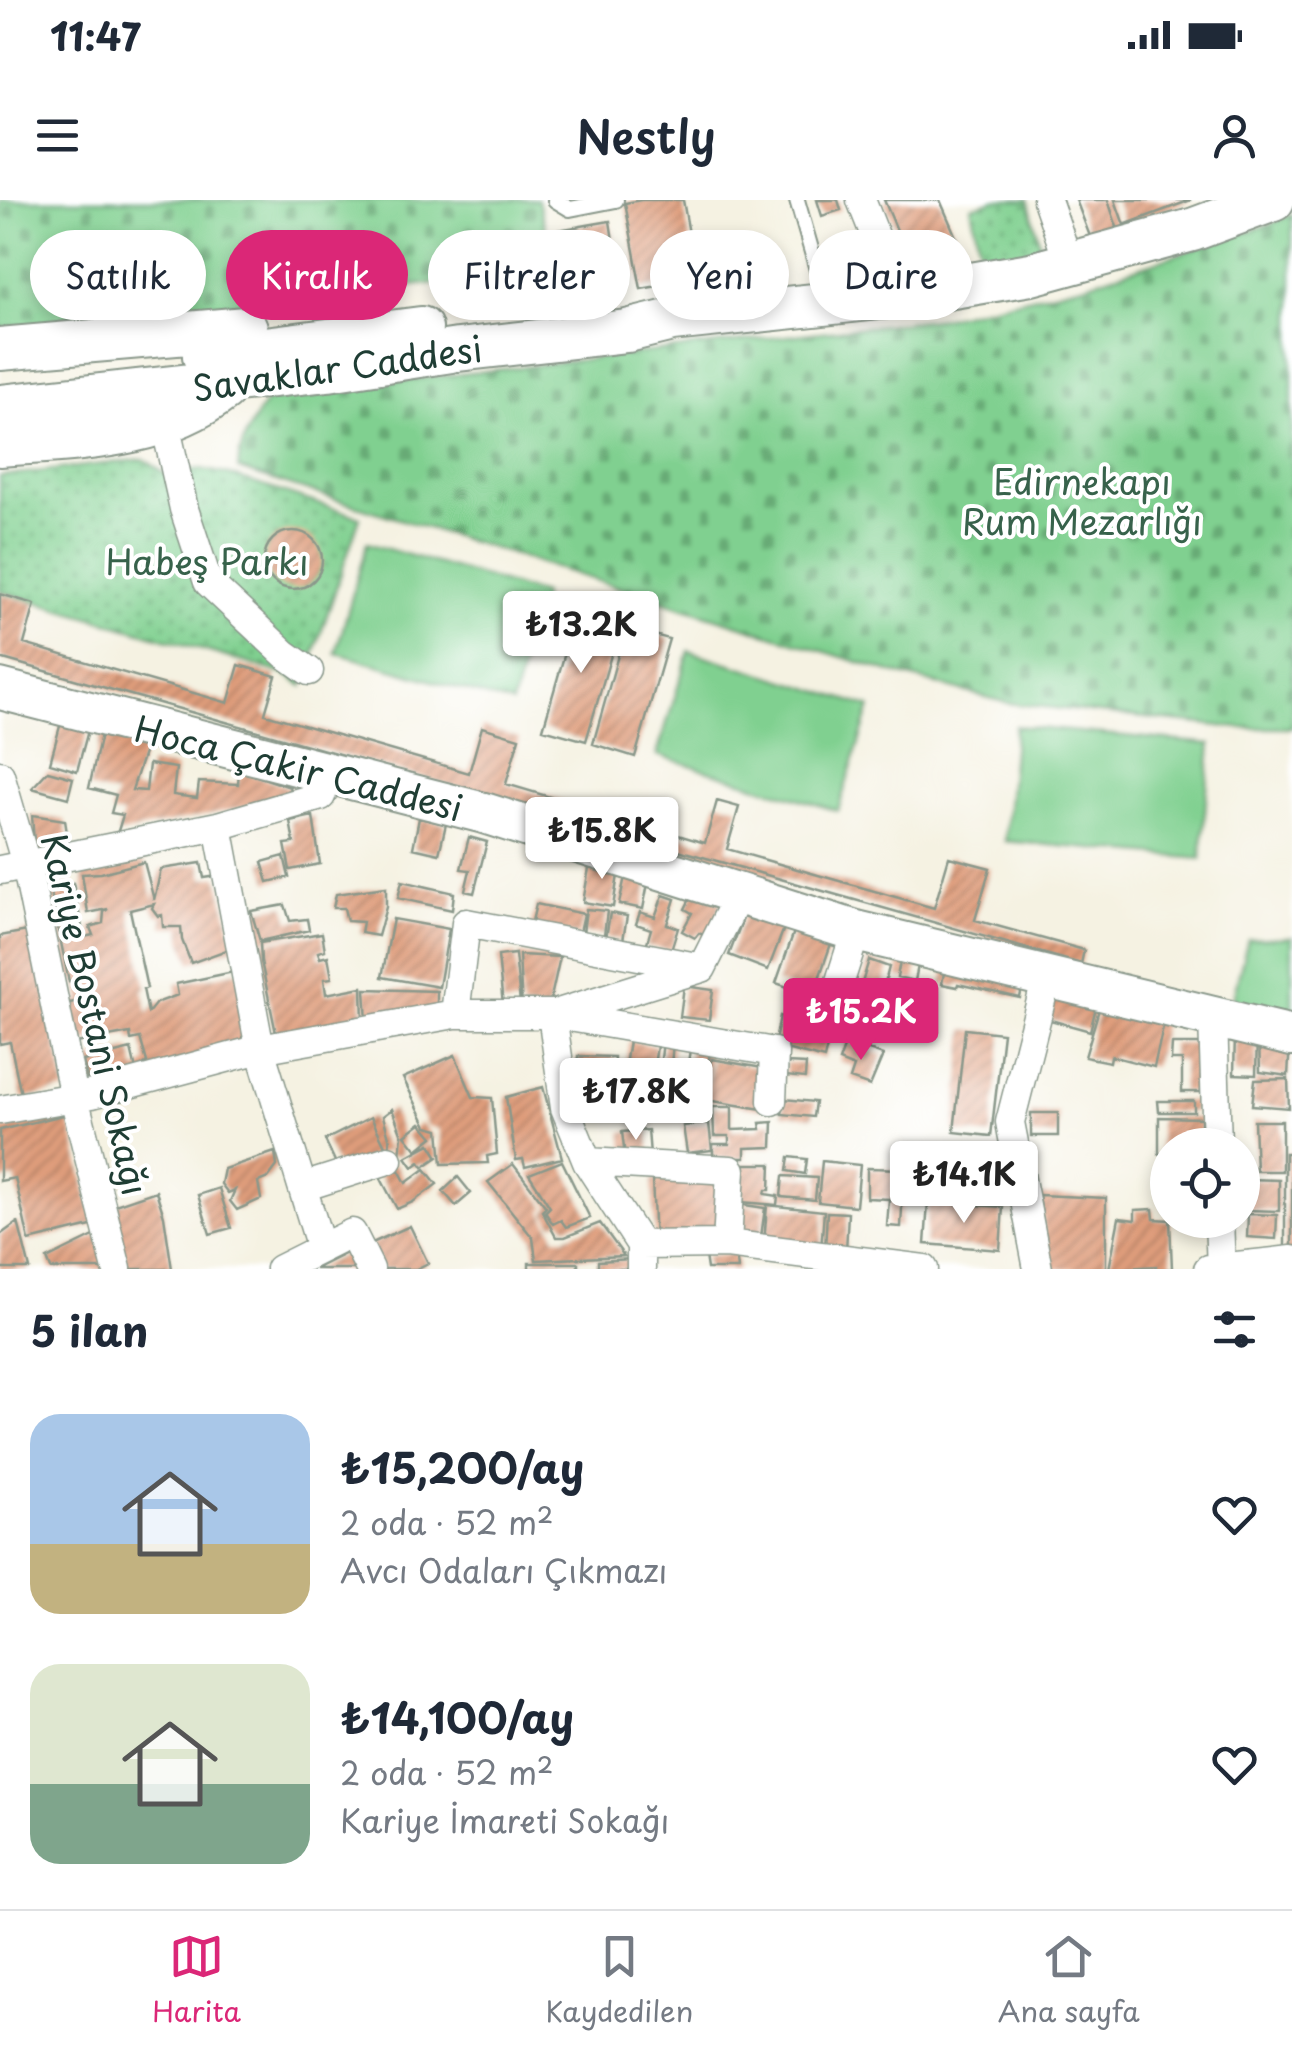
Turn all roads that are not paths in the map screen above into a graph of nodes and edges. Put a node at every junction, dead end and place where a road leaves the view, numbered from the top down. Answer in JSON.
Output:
{"nodes":[{"id":1,"x":555,"y":200,"type":"edge"},
{"id":2,"x":616,"y":200,"type":"edge"},
{"id":3,"x":797,"y":200,"type":"edge"},
{"id":4,"x":861,"y":200,"type":"edge"},
{"id":5,"x":1047,"y":200,"type":"edge"},
{"id":6,"x":1273,"y":200,"type":"edge"},
{"id":7,"x":873,"y":230,"type":"edge"},
{"id":8,"x":809,"y":242,"type":"edge"},
{"id":9,"x":1070,"y":266,"type":"junction"},
{"id":10,"x":973,"y":283,"type":"edge"},
{"id":11,"x":650,"y":319,"type":"edge"},
{"id":12,"x":672,"y":320,"type":"edge"},
{"id":13,"x":336,"y":337,"type":"junction"},
{"id":14,"x":0,"y":349,"type":"edge"},
{"id":15,"x":0,"y":377,"type":"edge"},
{"id":16,"x":234,"y":381,"type":"junction"},
{"id":17,"x":0,"y":406,"type":"edge"},
{"id":18,"x":165,"y":424,"type":"junction"},
{"id":19,"x":0,"y":445,"type":"edge"},
{"id":20,"x":308,"y":671,"type":"dead end"},
{"id":21,"x":0,"y":689,"type":"edge"},
{"id":22,"x":330,"y":774,"type":"junction"},
{"id":23,"x":0,"y":776,"type":"edge"},
{"id":24,"x":218,"y":826,"type":"junction"},
{"id":25,"x":13,"y":867,"type":"edge"},
{"id":26,"x":738,"y":894,"type":"junction"},
{"id":27,"x":856,"y":931,"type":"junction"},
{"id":28,"x":702,"y":968,"type":"junction"},
{"id":29,"x":1047,"y":977,"type":"junction"},
{"id":30,"x":455,"y":1014,"type":"junction"},
{"id":31,"x":552,"y":1014,"type":"junction"},
{"id":32,"x":1213,"y":1018,"type":"junction"},
{"id":33,"x":828,"y":1019,"type":"dead end"},
{"id":34,"x":1292,"y":1036,"type":"edge"},
{"id":35,"x":260,"y":1049,"type":"junction"},
{"id":36,"x":74,"y":1097,"type":"junction"},
{"id":37,"x":772,"y":1101,"type":"dead end"},
{"id":38,"x":0,"y":1110,"type":"edge"},
{"id":39,"x":1216,"y":1128,"type":"edge"},
{"id":40,"x":388,"y":1160,"type":"dead end"},
{"id":41,"x":587,"y":1162,"type":"junction"},
{"id":42,"x":302,"y":1186,"type":"junction"},
{"id":43,"x":1217,"y":1238,"type":"edge"},
{"id":44,"x":727,"y":1244,"type":"junction"},
{"id":45,"x":321,"y":1248,"type":"junction"},
{"id":46,"x":641,"y":1257,"type":"edge"},
{"id":47,"x":1292,"y":1260,"type":"edge"},
{"id":48,"x":1216,"y":1268,"type":"edge"},
{"id":49,"x":117,"y":1269,"type":"edge"},
{"id":50,"x":280,"y":1269,"type":"edge"},
{"id":51,"x":370,"y":1269,"type":"edge"},
{"id":52,"x":924,"y":1269,"type":"edge"},
{"id":53,"x":1038,"y":1269,"type":"edge"}],
"edges":[{"from":1,"to":2,"type":"lane"},
{"from":3,"to":8,"type":"lane"},
{"from":4,"to":7,"type":"street"},
{"from":5,"to":9,"type":"street"},
{"from":6,"to":9,"type":"main road","name":"Savaklar Caddesi"},
{"from":9,"to":10,"type":"main road","name":"Savaklar Caddesi"},
{"from":11,"to":13,"type":"main road","name":"Savaklar Caddesi"},
{"from":12,"to":16,"type":"main road","name":"Savaklar Caddesi"},
{"from":13,"to":14,"type":"main road"},
{"from":13,"to":15,"type":"main road","name":"Savaklar Caddesi"},
{"from":16,"to":17,"type":"main road","name":"Savaklar Caddesi"},
{"from":16,"to":18,"type":"main road"},
{"from":18,"to":19,"type":"main road"},
{"from":18,"to":20,"type":"street"},
{"from":21,"to":22,"type":"street","name":"Hoca Çakir Caddesi"},
{"from":22,"to":24,"type":"street"},
{"from":22,"to":26,"type":"street","name":"Hoca Çakir Caddesi"},
{"from":23,"to":25,"type":"street","name":"Kariye Bostani Sokağı"},
{"from":24,"to":25,"type":"street"},
{"from":24,"to":35,"type":"street"},
{"from":25,"to":36,"type":"street","name":"Kariye Bostani Sokağı"},
{"from":26,"to":27,"type":"street","name":"Hoca Çakir Caddesi"},
{"from":26,"to":28,"type":"street"},
{"from":27,"to":29,"type":"street","name":"Hoca Çakir Caddesi"},
{"from":27,"to":33,"type":"street"},
{"from":28,"to":30,"type":"street"},
{"from":28,"to":31,"type":"street"},
{"from":29,"to":32,"type":"street","name":"Hoca Çakir Caddesi"},
{"from":29,"to":53,"type":"street"},
{"from":30,"to":31,"type":"street"},
{"from":30,"to":35,"type":"street"},
{"from":31,"to":37,"type":"street"},
{"from":31,"to":41,"type":"street"},
{"from":32,"to":34,"type":"street","name":"Hoca Çakir Caddesi"},
{"from":32,"to":39,"type":"street"},
{"from":35,"to":36,"type":"street"},
{"from":35,"to":42,"type":"street"},
{"from":36,"to":38,"type":"street"},
{"from":36,"to":49,"type":"street","name":"Kariye Bostani Sokağı"},
{"from":40,"to":42,"type":"street"},
{"from":41,"to":44,"type":"street"},
{"from":41,"to":46,"type":"street"},
{"from":42,"to":45,"type":"street"},
{"from":43,"to":48,"type":"street"},
{"from":44,"to":46,"type":"street"},
{"from":44,"to":52,"type":"street"},
{"from":45,"to":50,"type":"street"},
{"from":45,"to":51,"type":"street"},
{"from":47,"to":48,"type":"street"}]}
